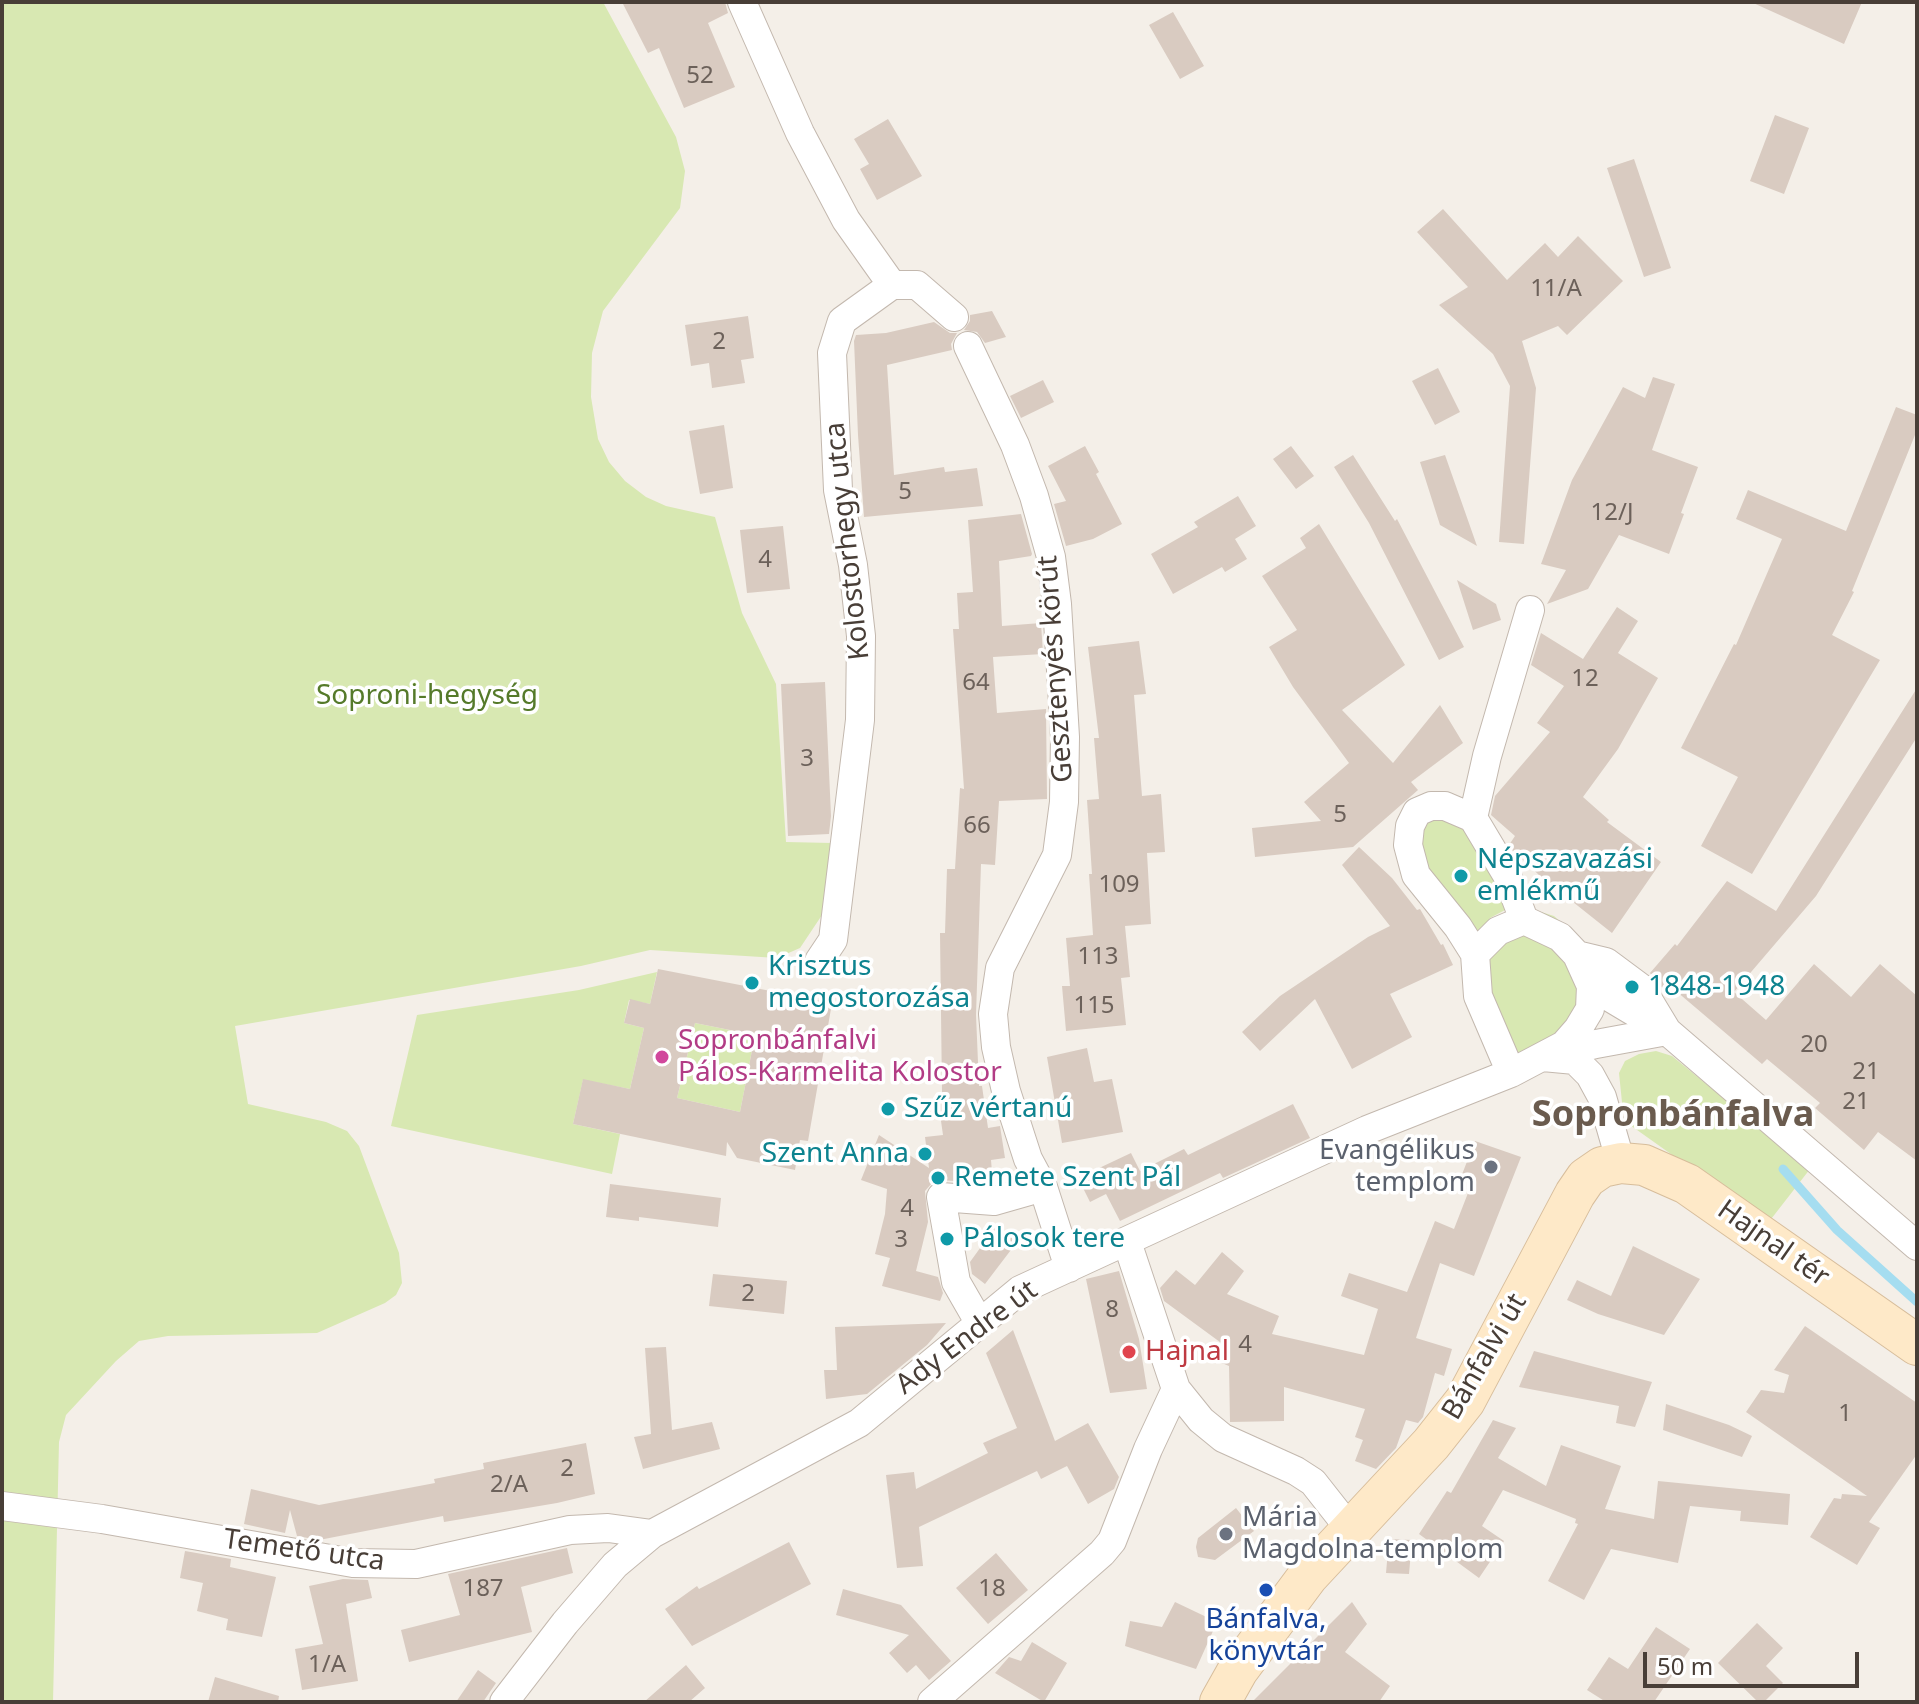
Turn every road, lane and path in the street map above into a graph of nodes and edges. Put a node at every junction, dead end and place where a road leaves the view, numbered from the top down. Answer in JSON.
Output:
{"nodes":[{"id":1,"x":742,"y":2,"type":"edge"},
{"id":2,"x":892,"y":285,"type":"junction"},
{"id":3,"x":954,"y":317,"type":"dead end"},
{"id":4,"x":968,"y":346,"type":"dead end"},
{"id":5,"x":1530,"y":610,"type":"dead end"},
{"id":6,"x":1473,"y":818,"type":"junction"},
{"id":7,"x":1524,"y":920,"type":"junction"},
{"id":8,"x":1475,"y":954,"type":"junction"},
{"id":9,"x":1577,"y":955,"type":"junction"},
{"id":10,"x":819,"y":961,"type":"dead end"},
{"id":11,"x":1591,"y":998,"type":"junction"},
{"id":12,"x":1667,"y":1031,"type":"junction"},
{"id":13,"x":1596,"y":1044,"type":"junction"},
{"id":14,"x":1543,"y":1057,"type":"junction"},
{"id":15,"x":1511,"y":1073,"type":"junction"},
{"id":16,"x":1602,"y":1097,"type":"junction"},
{"id":17,"x":1621,"y":1163,"type":"junction"},
{"id":18,"x":1043,"y":1187,"type":"junction"},
{"id":19,"x":1127,"y":1242,"type":"junction"},
{"id":20,"x":1917,"y":1246,"type":"edge"},
{"id":21,"x":1069,"y":1268,"type":"junction"},
{"id":22,"x":979,"y":1322,"type":"junction"},
{"id":23,"x":1917,"y":1345,"type":"edge"},
{"id":24,"x":1176,"y":1389,"type":"junction"},
{"id":25,"x":2,"y":1506,"type":"edge"},
{"id":26,"x":1350,"y":1529,"type":"junction"},
{"id":27,"x":652,"y":1534,"type":"junction"},
{"id":28,"x":504,"y":1702,"type":"edge"},
{"id":29,"x":932,"y":1702,"type":"edge"},
{"id":30,"x":1220,"y":1702,"type":"edge"}],
"edges":[{"from":1,"to":2,"type":"street"},
{"from":2,"to":3,"type":"street"},
{"from":2,"to":10,"type":"street","name":"Kolostorhegy utca"},
{"from":4,"to":18,"type":"street","name":"Gesztenyés körút"},
{"from":5,"to":6,"type":"street"},
{"from":6,"to":7,"type":"street"},
{"from":6,"to":8,"type":"street"},
{"from":7,"to":8,"type":"street"},
{"from":7,"to":9,"type":"street"},
{"from":8,"to":15,"type":"street"},
{"from":9,"to":11,"type":"street"},
{"from":9,"to":12,"type":"street"},
{"from":11,"to":12,"type":"street"},
{"from":11,"to":13,"type":"street"},
{"from":11,"to":14,"type":"street"},
{"from":12,"to":13,"type":"street"},
{"from":12,"to":20,"type":"street"},
{"from":13,"to":14,"type":"street"},
{"from":13,"to":16,"type":"street"},
{"from":14,"to":15,"type":"street","name":"Ady Endre út"},
{"from":14,"to":16,"type":"street"},
{"from":15,"to":19,"type":"street","name":"Ady Endre út"},
{"from":16,"to":17,"type":"street"},
{"from":17,"to":23,"type":"street","name":"Hajnal tér"},
{"from":17,"to":26,"type":"street","name":"Bánfalvi út"},
{"from":18,"to":21,"type":"street","name":"Gesztenyés körút"},
{"from":18,"to":22,"type":"street"},
{"from":19,"to":21,"type":"street","name":"Ady Endre út"},
{"from":19,"to":24,"type":"street"},
{"from":21,"to":22,"type":"street","name":"Ady Endre út"},
{"from":22,"to":27,"type":"street","name":"Ady Endre út"},
{"from":24,"to":26,"type":"street"},
{"from":24,"to":29,"type":"street"},
{"from":25,"to":27,"type":"street","name":"Temető utca"},
{"from":26,"to":30,"type":"street","name":"Bánfalvi út"},
{"from":27,"to":28,"type":"street","name":"Ady Endre út"}]}
